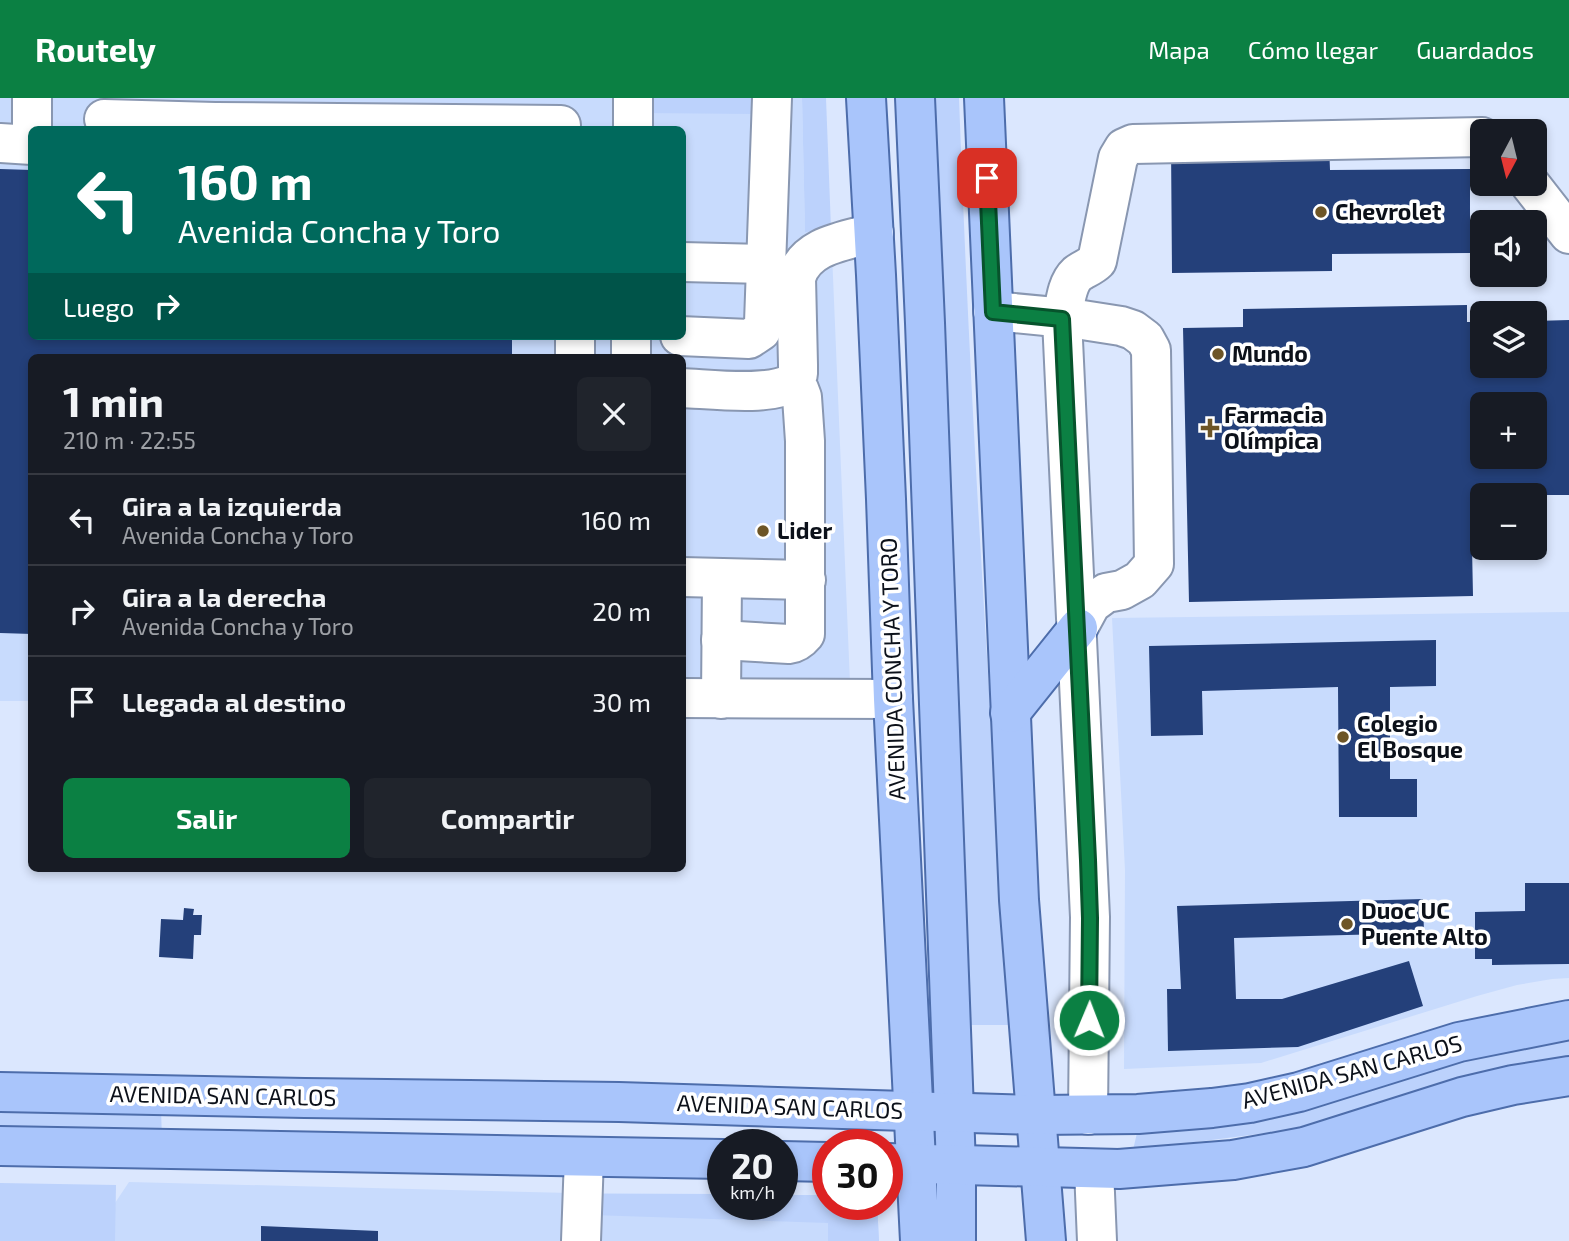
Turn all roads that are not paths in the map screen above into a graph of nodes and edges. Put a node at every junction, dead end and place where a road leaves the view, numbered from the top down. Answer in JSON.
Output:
{"nodes":[{"id":1,"x":32,"y":98,"type":"edge"},
{"id":2,"x":633,"y":98,"type":"edge"},
{"id":3,"x":772,"y":98,"type":"edge"},
{"id":4,"x":866,"y":98,"type":"edge"},
{"id":5,"x":915,"y":98,"type":"edge"},
{"id":6,"x":984,"y":98,"type":"edge"},
{"id":7,"x":216,"y":110,"type":"edge"},
{"id":8,"x":561,"y":118,"type":"edge"},
{"id":9,"x":104,"y":119,"type":"dead end"},
{"id":10,"x":32,"y":126,"type":"edge"},
{"id":11,"x":633,"y":126,"type":"edge"},
{"id":12,"x":1470,"y":137,"type":"edge"},
{"id":13,"x":0,"y":144,"type":"edge"},
{"id":14,"x":28,"y":145,"type":"edge"},
{"id":15,"x":1540,"y":196,"type":"edge"},
{"id":16,"x":874,"y":233,"type":"junction"},
{"id":17,"x":1569,"y":233,"type":"edge"},
{"id":18,"x":686,"y":262,"type":"edge"},
{"id":19,"x":767,"y":264,"type":"junction"},
{"id":20,"x":993,"y":312,"type":"junction"},
{"id":21,"x":1062,"y":319,"type":"junction"},
{"id":22,"x":925,"y":323,"type":"junction"},
{"id":23,"x":686,"y":336,"type":"edge"},
{"id":24,"x":793,"y":382,"type":"junction"},
{"id":25,"x":686,"y":388,"type":"edge"},
{"id":26,"x":887,"y":499,"type":"junction"},
{"id":27,"x":686,"y":577,"type":"edge"},
{"id":28,"x":722,"y":579,"type":"junction"},
{"id":29,"x":806,"y":580,"type":"junction"},
{"id":30,"x":1077,"y":628,"type":"junction"},
{"id":31,"x":721,"y":640,"type":"junction"},
{"id":32,"x":686,"y":698,"type":"edge"},
{"id":33,"x":721,"y":699,"type":"junction"},
{"id":34,"x":893,"y":699,"type":"junction"},
{"id":35,"x":1010,"y":713,"type":"junction"},
{"id":36,"x":1569,"y":1020,"type":"edge"},
{"id":37,"x":1569,"y":1076,"type":"edge"},
{"id":38,"x":0,"y":1091,"type":"edge"},
{"id":39,"x":228,"y":1096,"type":"junction"},
{"id":40,"x":305,"y":1098,"type":"junction"},
{"id":41,"x":914,"y":1110,"type":"junction"},
{"id":42,"x":954,"y":1112,"type":"junction"},
{"id":43,"x":1037,"y":1115,"type":"junction"},
{"id":44,"x":1088,"y":1115,"type":"junction"},
{"id":45,"x":0,"y":1146,"type":"edge"},
{"id":46,"x":227,"y":1151,"type":"junction"},
{"id":47,"x":299,"y":1152,"type":"junction"},
{"id":48,"x":584,"y":1157,"type":"junction"},
{"id":49,"x":707,"y":1160,"type":"edge"},
{"id":50,"x":903,"y":1160,"type":"edge"},
{"id":51,"x":903,"y":1164,"type":"edge"},
{"id":52,"x":956,"y":1166,"type":"junction"},
{"id":53,"x":1041,"y":1166,"type":"junction"},
{"id":54,"x":903,"y":1169,"type":"edge"},
{"id":55,"x":1094,"y":1169,"type":"junction"},
{"id":56,"x":581,"y":1241,"type":"edge"},
{"id":57,"x":919,"y":1241,"type":"edge"},
{"id":58,"x":956,"y":1241,"type":"edge"},
{"id":59,"x":1046,"y":1241,"type":"edge"},
{"id":60,"x":1097,"y":1241,"type":"edge"}],
"edges":[{"from":1,"to":10,"type":"street"},
{"from":2,"to":11,"type":"street"},
{"from":3,"to":19,"type":"street"},
{"from":4,"to":16,"type":"main road","name":"AVENIDA CONCHA Y TORO"},
{"from":5,"to":22,"type":"main road","name":"AVENIDA CONCHA Y TORO"},
{"from":6,"to":20,"type":"main road"},
{"from":7,"to":8,"type":"street"},
{"from":7,"to":9,"type":"street"},
{"from":12,"to":21,"type":"street"},
{"from":13,"to":14,"type":"street"},
{"from":15,"to":17,"type":"street"},
{"from":16,"to":24,"type":"street"},
{"from":16,"to":26,"type":"main road","name":"AVENIDA CONCHA Y TORO"},
{"from":18,"to":19,"type":"street"},
{"from":19,"to":23,"type":"street"},
{"from":20,"to":21,"type":"street"},
{"from":20,"to":35,"type":"main road"},
{"from":21,"to":30,"type":"street"},
{"from":21,"to":30,"type":"street"},
{"from":22,"to":26,"type":"main road"},
{"from":22,"to":42,"type":"main road","name":"AVENIDA CONCHA Y TORO"},
{"from":24,"to":25,"type":"street"},
{"from":24,"to":29,"type":"street"},
{"from":26,"to":34,"type":"main road","name":"AVENIDA CONCHA Y TORO"},
{"from":27,"to":28,"type":"street"},
{"from":28,"to":29,"type":"street"},
{"from":28,"to":31,"type":"street"},
{"from":29,"to":31,"type":"street"},
{"from":30,"to":35,"type":"main road"},
{"from":30,"to":44,"type":"street"},
{"from":31,"to":33,"type":"street"},
{"from":32,"to":33,"type":"street"},
{"from":33,"to":34,"type":"street"},
{"from":34,"to":41,"type":"main road","name":"AVENIDA CONCHA Y TORO"},
{"from":35,"to":43,"type":"main road"},
{"from":36,"to":44,"type":"main road","name":"AVENIDA SAN CARLOS"},
{"from":37,"to":55,"type":"main road"},
{"from":38,"to":39,"type":"main road","name":"AVENIDA SAN CARLOS"},
{"from":39,"to":40,"type":"main road","name":"AVENIDA SAN CARLOS"},
{"from":39,"to":46,"type":"main road"},
{"from":40,"to":41,"type":"main road","name":"AVENIDA SAN CARLOS"},
{"from":40,"to":47,"type":"main road"},
{"from":41,"to":42,"type":"main road","name":"AVENIDA SAN CARLOS"},
{"from":41,"to":50,"type":"main road","name":"AVENIDA CONCHA Y TORO"},
{"from":42,"to":43,"type":"main road","name":"AVENIDA SAN CARLOS"},
{"from":42,"to":52,"type":"main road","name":"AVENIDA CONCHA Y TORO"},
{"from":43,"to":44,"type":"main road","name":"AVENIDA SAN CARLOS"},
{"from":43,"to":53,"type":"main road"},
{"from":45,"to":46,"type":"main road"},
{"from":46,"to":47,"type":"main road"},
{"from":47,"to":48,"type":"main road"},
{"from":48,"to":49,"type":"main road"},
{"from":48,"to":56,"type":"street"},
{"from":51,"to":52,"type":"main road"},
{"from":52,"to":53,"type":"main road"},
{"from":52,"to":58,"type":"main road","name":"AVENIDA CONCHA Y TORO"},
{"from":53,"to":55,"type":"main road"},
{"from":53,"to":59,"type":"main road"},
{"from":54,"to":57,"type":"main road","name":"AVENIDA CONCHA Y TORO"},
{"from":55,"to":60,"type":"street"}]}
